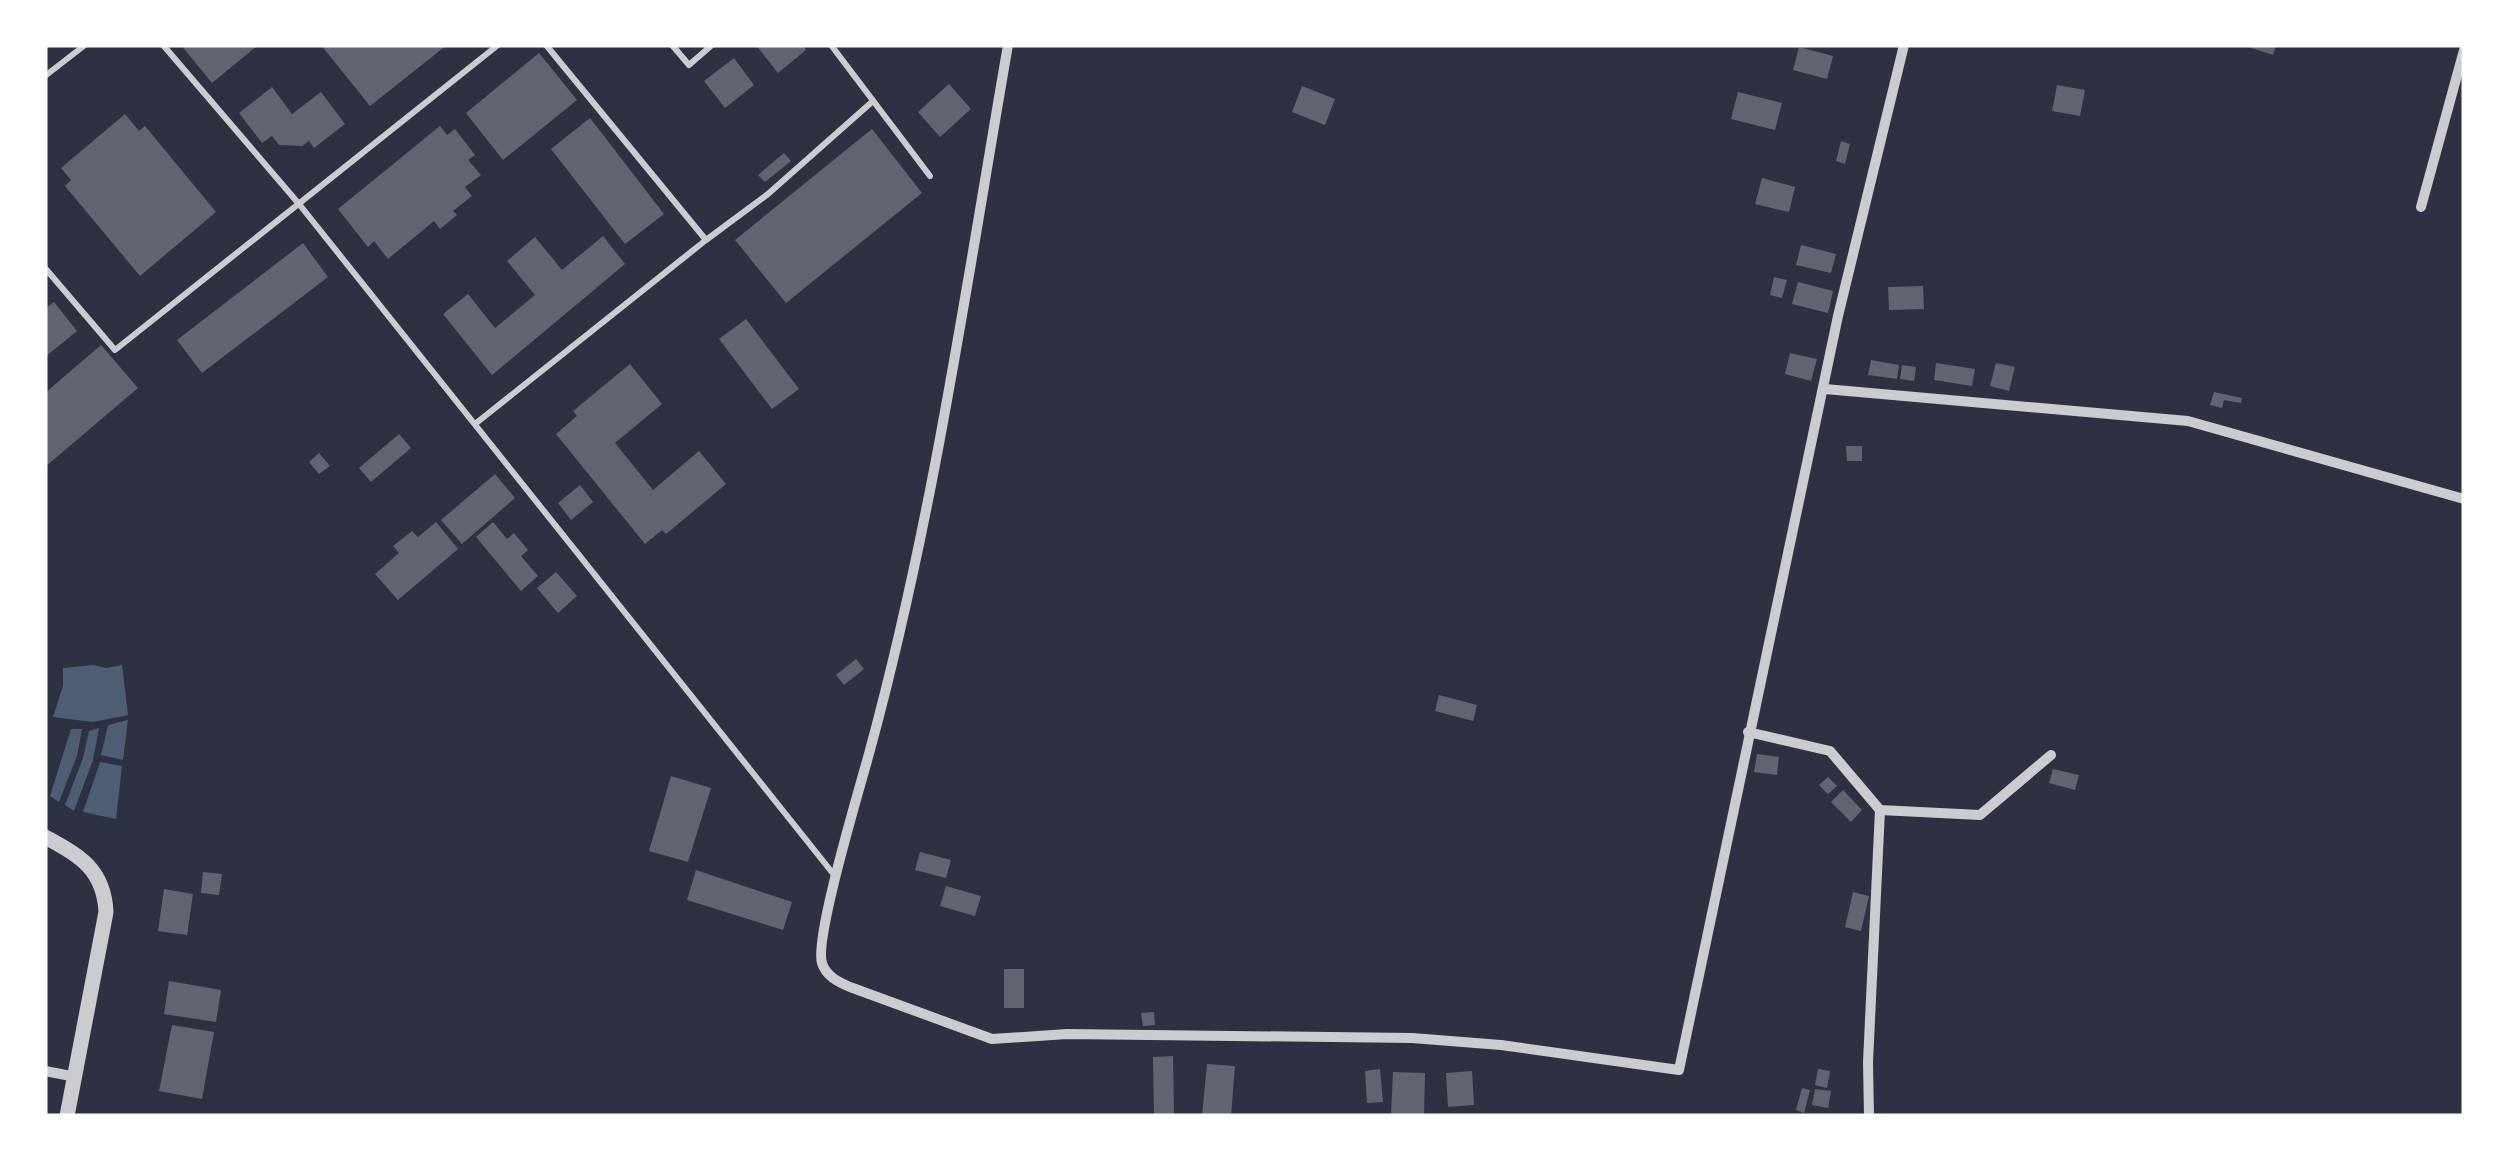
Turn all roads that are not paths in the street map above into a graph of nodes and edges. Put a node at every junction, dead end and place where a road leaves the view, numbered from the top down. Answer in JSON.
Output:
{"nodes":[{"id":1,"x":85,"y":45,"type":"edge"},
{"id":2,"x":163,"y":45,"type":"edge"},
{"id":3,"x":498,"y":45,"type":"edge"},
{"id":4,"x":546,"y":45,"type":"edge"},
{"id":5,"x":672,"y":45,"type":"edge"},
{"id":6,"x":712,"y":45,"type":"edge"},
{"id":7,"x":831,"y":45,"type":"edge"},
{"id":8,"x":1008,"y":45,"type":"edge"},
{"id":9,"x":1904,"y":45,"type":"edge"},
{"id":10,"x":2464,"y":50,"type":"edge"},
{"id":11,"x":45,"y":76,"type":"edge"},
{"id":12,"x":873,"y":101,"type":"junction"},
{"id":13,"x":930,"y":176,"type":"dead end"},
{"id":14,"x":299,"y":204,"type":"junction"},
{"id":15,"x":2421,"y":207,"type":"dead end"},
{"id":16,"x":706,"y":240,"type":"junction"},
{"id":17,"x":45,"y":268,"type":"edge"},
{"id":18,"x":1825,"y":389,"type":"junction"},
{"id":19,"x":475,"y":424,"type":"junction"},
{"id":20,"x":2464,"y":499,"type":"edge"},
{"id":21,"x":1748,"y":732,"type":"junction"},
{"id":22,"x":2051,"y":755,"type":"dead end"},
{"id":23,"x":1880,"y":810,"type":"junction"},
{"id":24,"x":45,"y":837,"type":"edge"},
{"id":25,"x":836,"y":876,"type":"junction"},
{"id":26,"x":45,"y":1071,"type":"edge"},
{"id":27,"x":76,"y":1076,"type":"junction"},
{"id":28,"x":67,"y":1116,"type":"edge"},
{"id":29,"x":1869,"y":1116,"type":"edge"}],
"edges":[{"from":1,"to":11,"type":"lane"},
{"from":2,"to":14,"type":"lane"},
{"from":3,"to":14,"type":"lane"},
{"from":4,"to":16,"type":"lane"},
{"from":5,"to":6,"type":"lane"},
{"from":7,"to":12,"type":"lane"},
{"from":8,"to":25,"type":"street"},
{"from":9,"to":18,"type":"street"},
{"from":10,"to":15,"type":"street"},
{"from":12,"to":13,"type":"lane"},
{"from":12,"to":16,"type":"lane"},
{"from":14,"to":17,"type":"lane"},
{"from":14,"to":19,"type":"lane"},
{"from":16,"to":19,"type":"lane"},
{"from":18,"to":20,"type":"street"},
{"from":18,"to":21,"type":"street"},
{"from":19,"to":25,"type":"lane"},
{"from":21,"to":23,"type":"street"},
{"from":21,"to":25,"type":"street"},
{"from":22,"to":23,"type":"street"},
{"from":23,"to":29,"type":"street"},
{"from":24,"to":27,"type":"street"},
{"from":26,"to":27,"type":"street"},
{"from":27,"to":28,"type":"street"}]}
